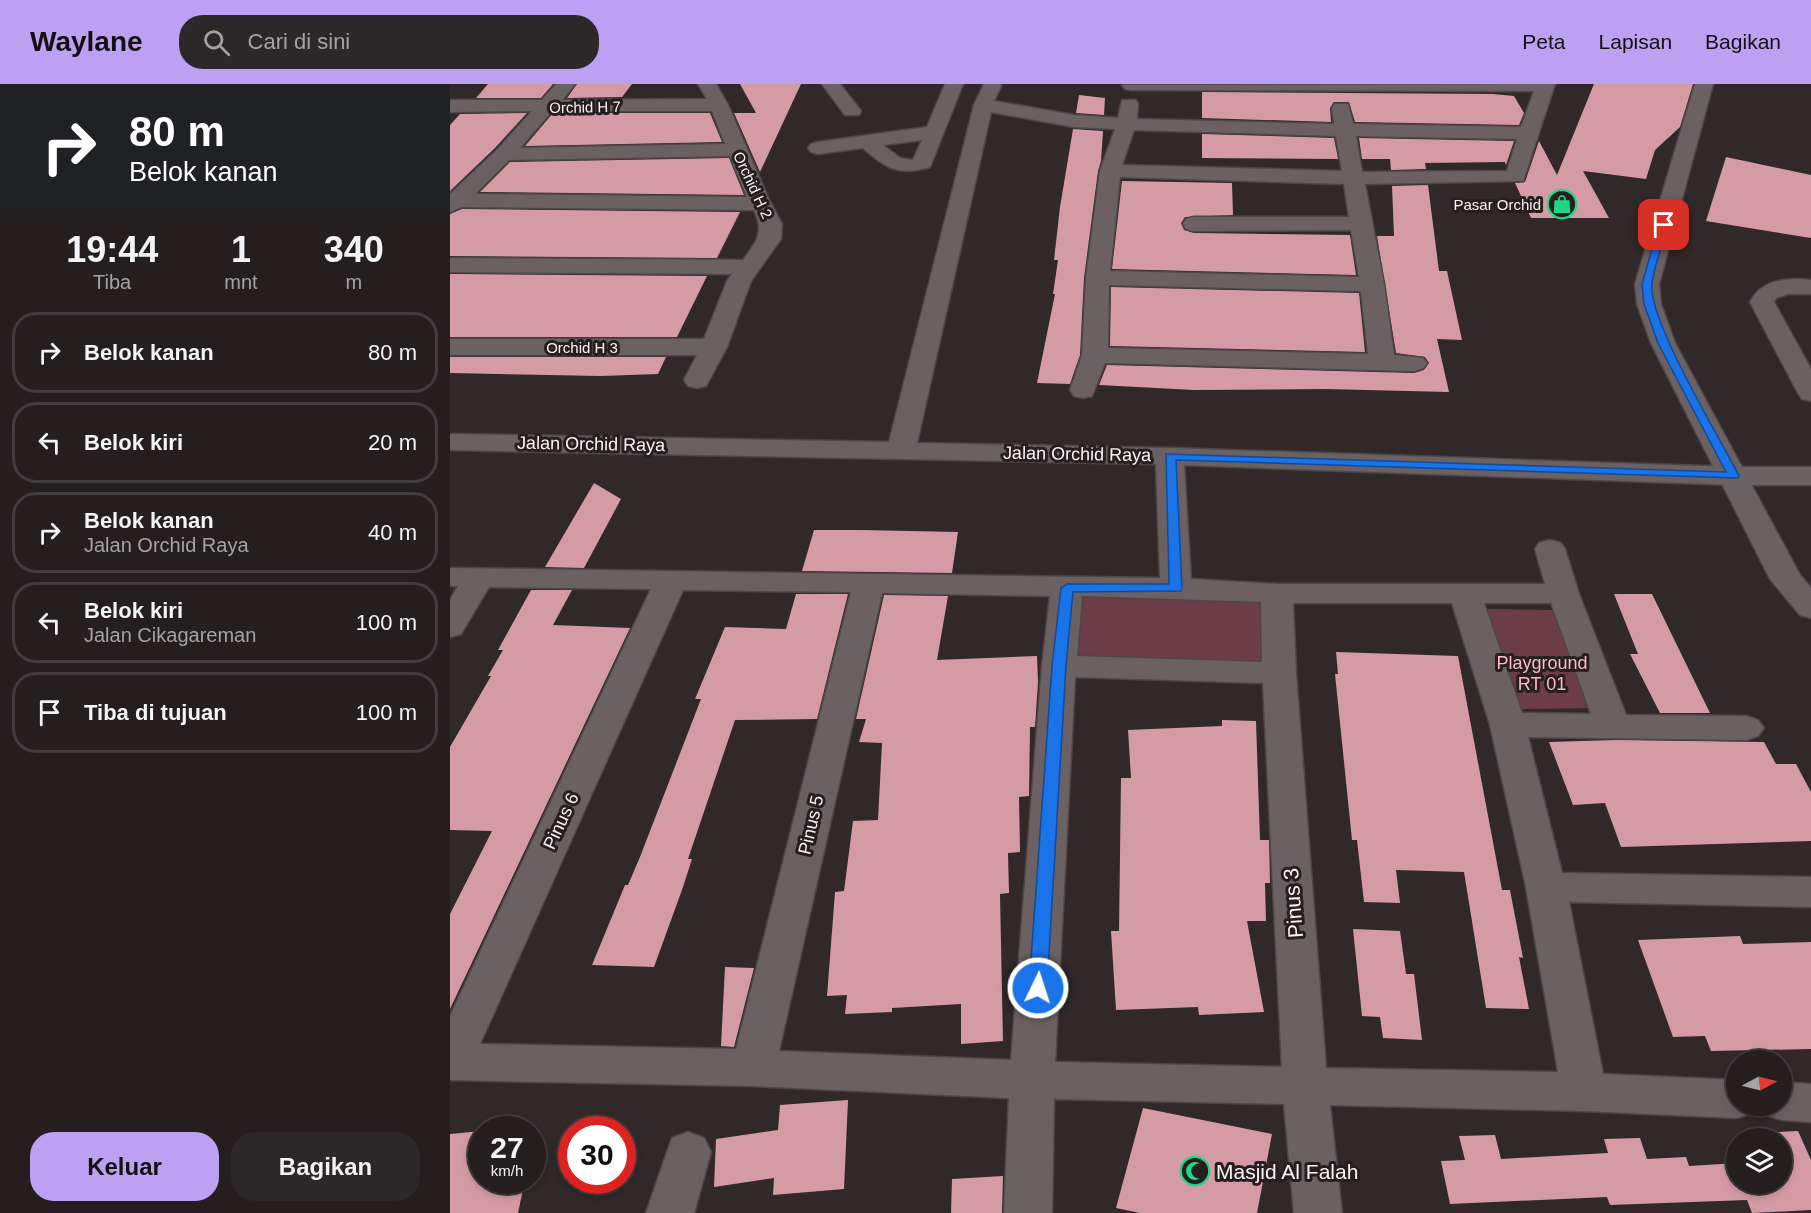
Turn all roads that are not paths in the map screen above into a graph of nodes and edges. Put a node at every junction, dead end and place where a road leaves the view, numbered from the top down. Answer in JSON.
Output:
{"nodes":[{"id":1,"x":566,"y":84,"type":"edge"},
{"id":2,"x":707,"y":84,"type":"edge"},
{"id":3,"x":831,"y":84,"type":"edge"},
{"id":4,"x":954,"y":84,"type":"edge"},
{"id":5,"x":992,"y":84,"type":"edge"},
{"id":6,"x":1131,"y":84,"type":"edge"},
{"id":7,"x":1704,"y":84,"type":"edge"},
{"id":8,"x":1338,"y":85,"type":"edge"},
{"id":9,"x":1544,"y":85,"type":"edge"},
{"id":10,"x":719,"y":105,"type":"junction"},
{"id":11,"x":450,"y":106,"type":"edge"},
{"id":12,"x":992,"y":107,"type":"junction"},
{"id":13,"x":852,"y":111,"type":"dead end"},
{"id":14,"x":539,"y":113,"type":"junction"},
{"id":15,"x":450,"y":117,"type":"edge"},
{"id":16,"x":1065,"y":120,"type":"junction"},
{"id":17,"x":1127,"y":123,"type":"junction"},
{"id":18,"x":1180,"y":127,"type":"junction"},
{"id":19,"x":1343,"y":128,"type":"junction"},
{"id":20,"x":1017,"y":129,"type":"dead end"},
{"id":21,"x":936,"y":132,"type":"junction"},
{"id":22,"x":1528,"y":133,"type":"junction"},
{"id":23,"x":868,"y":142,"type":"junction"},
{"id":24,"x":818,"y":148,"type":"dead end"},
{"id":25,"x":736,"y":150,"type":"junction"},
{"id":26,"x":504,"y":154,"type":"junction"},
{"id":27,"x":1110,"y":171,"type":"junction"},
{"id":28,"x":1179,"y":173,"type":"junction"},
{"id":29,"x":1245,"y":175,"type":"junction"},
{"id":30,"x":1355,"y":178,"type":"junction"},
{"id":31,"x":452,"y":202,"type":"edge"},
{"id":32,"x":760,"y":204,"type":"junction"},
{"id":33,"x":1250,"y":223,"type":"junction"},
{"id":34,"x":1362,"y":223,"type":"junction"},
{"id":35,"x":1194,"y":224,"type":"dead end"},
{"id":36,"x":450,"y":265,"type":"edge"},
{"id":37,"x":744,"y":274,"type":"junction"},
{"id":38,"x":450,"y":278,"type":"edge"},
{"id":39,"x":1098,"y":278,"type":"junction"},
{"id":40,"x":1372,"y":284,"type":"junction"},
{"id":41,"x":1811,"y":287,"type":"edge"},
{"id":42,"x":450,"y":347,"type":"edge"},
{"id":43,"x":714,"y":347,"type":"junction"},
{"id":44,"x":1095,"y":355,"type":"junction"},
{"id":45,"x":1382,"y":361,"type":"junction"},
{"id":46,"x":1414,"y":363,"type":"dead end"},
{"id":47,"x":697,"y":380,"type":"dead end"},
{"id":48,"x":1083,"y":390,"type":"dead end"},
{"id":49,"x":1811,"y":393,"type":"edge"},
{"id":50,"x":450,"y":442,"type":"edge"},
{"id":51,"x":901,"y":450,"type":"junction"},
{"id":52,"x":1170,"y":456,"type":"junction"},
{"id":53,"x":1734,"y":476,"type":"junction"},
{"id":54,"x":1811,"y":476,"type":"edge"},
{"id":55,"x":1550,"y":549,"type":"dead end"},
{"id":56,"x":464,"y":577,"type":"edge"},
{"id":57,"x":672,"y":579,"type":"junction"},
{"id":58,"x":869,"y":583,"type":"junction"},
{"id":59,"x":1067,"y":588,"type":"junction"},
{"id":60,"x":1176,"y":588,"type":"junction"},
{"id":61,"x":1464,"y":592,"type":"junction"},
{"id":62,"x":1277,"y":593,"type":"junction"},
{"id":63,"x":1563,"y":594,"type":"junction"},
{"id":64,"x":1811,"y":608,"type":"edge"},
{"id":65,"x":450,"y":627,"type":"edge"},
{"id":66,"x":1059,"y":666,"type":"junction"},
{"id":67,"x":1279,"y":673,"type":"junction"},
{"id":68,"x":1508,"y":725,"type":"junction"},
{"id":69,"x":1612,"y":725,"type":"junction"},
{"id":70,"x":1746,"y":728,"type":"dead end"},
{"id":71,"x":1546,"y":886,"type":"junction"},
{"id":72,"x":1811,"y":892,"type":"edge"},
{"id":73,"x":450,"y":1062,"type":"edge"},
{"id":74,"x":753,"y":1068,"type":"junction"},
{"id":75,"x":1032,"y":1080,"type":"junction"},
{"id":76,"x":1305,"y":1085,"type":"junction"},
{"id":77,"x":1584,"y":1092,"type":"junction"},
{"id":78,"x":1726,"y":1098,"type":"edge"},
{"id":79,"x":1792,"y":1101,"type":"edge"},
{"id":80,"x":1811,"y":1102,"type":"edge"},
{"id":81,"x":688,"y":1152,"type":"dead end"},
{"id":82,"x":670,"y":1213,"type":"edge"},
{"id":83,"x":1028,"y":1213,"type":"edge"},
{"id":84,"x":1318,"y":1213,"type":"edge"}],
"edges":[{"from":1,"to":14,"type":"street"},
{"from":2,"to":10,"type":"street","name":"Orchid H 2"},
{"from":3,"to":13,"type":"street"},
{"from":4,"to":21,"type":"street"},
{"from":5,"to":12,"type":"street"},
{"from":6,"to":8,"type":"street"},
{"from":6,"to":17,"type":"street"},
{"from":7,"to":53,"type":"street"},
{"from":8,"to":9,"type":"street"},
{"from":8,"to":19,"type":"street"},
{"from":9,"to":22,"type":"street"},
{"from":10,"to":14,"type":"street","name":"Orchid H 7"},
{"from":10,"to":25,"type":"street","name":"Orchid H 2"},
{"from":11,"to":14,"type":"street","name":"Orchid H 7"},
{"from":12,"to":16,"type":"street"},
{"from":12,"to":51,"type":"street"},
{"from":14,"to":15,"type":"street"},
{"from":14,"to":26,"type":"street"},
{"from":16,"to":17,"type":"street"},
{"from":16,"to":20,"type":"street"},
{"from":17,"to":18,"type":"street"},
{"from":17,"to":27,"type":"street"},
{"from":18,"to":19,"type":"street"},
{"from":18,"to":28,"type":"street"},
{"from":19,"to":22,"type":"street"},
{"from":19,"to":30,"type":"street"},
{"from":21,"to":23,"type":"street"},
{"from":21,"to":23,"type":"street"},
{"from":22,"to":30,"type":"street"},
{"from":23,"to":24,"type":"street"},
{"from":25,"to":26,"type":"street"},
{"from":25,"to":32,"type":"street","name":"Orchid H 2"},
{"from":26,"to":31,"type":"street"},
{"from":27,"to":28,"type":"street"},
{"from":27,"to":39,"type":"street"},
{"from":28,"to":29,"type":"street"},
{"from":29,"to":30,"type":"street"},
{"from":29,"to":33,"type":"street"},
{"from":30,"to":34,"type":"street"},
{"from":31,"to":32,"type":"street"},
{"from":32,"to":37,"type":"street","name":"Orchid H 2"},
{"from":33,"to":34,"type":"street"},
{"from":33,"to":35,"type":"street"},
{"from":34,"to":40,"type":"street"},
{"from":36,"to":37,"type":"street"},
{"from":37,"to":38,"type":"street"},
{"from":37,"to":43,"type":"street","name":"Orchid H 2"},
{"from":39,"to":40,"type":"street"},
{"from":39,"to":44,"type":"street"},
{"from":40,"to":45,"type":"street"},
{"from":41,"to":49,"type":"street"},
{"from":42,"to":43,"type":"street","name":"Orchid H 3"},
{"from":43,"to":47,"type":"street","name":"Orchid H 2"},
{"from":44,"to":45,"type":"street"},
{"from":44,"to":48,"type":"street"},
{"from":45,"to":46,"type":"street"},
{"from":50,"to":51,"type":"street","name":"Jalan Orchid Raya"},
{"from":51,"to":52,"type":"street","name":"Jalan Orchid Raya"},
{"from":52,"to":53,"type":"street","name":"Jalan Orchid Raya"},
{"from":52,"to":60,"type":"street"},
{"from":53,"to":54,"type":"street","name":"Jalan Orchid Raya"},
{"from":53,"to":64,"type":"street"},
{"from":55,"to":63,"type":"street"},
{"from":56,"to":57,"type":"street"},
{"from":56,"to":65,"type":"street"},
{"from":57,"to":58,"type":"street"},
{"from":57,"to":73,"type":"street","name":"Pinus 6"},
{"from":58,"to":59,"type":"street"},
{"from":58,"to":74,"type":"street","name":"Pinus 5"},
{"from":59,"to":60,"type":"street"},
{"from":59,"to":66,"type":"street"},
{"from":60,"to":62,"type":"street"},
{"from":61,"to":62,"type":"street"},
{"from":61,"to":63,"type":"street"},
{"from":61,"to":68,"type":"street"},
{"from":62,"to":67,"type":"street","name":"Pinus 3"},
{"from":63,"to":69,"type":"street"},
{"from":66,"to":67,"type":"street"},
{"from":66,"to":75,"type":"street"},
{"from":67,"to":76,"type":"street","name":"Pinus 3"},
{"from":68,"to":69,"type":"street"},
{"from":68,"to":71,"type":"street"},
{"from":69,"to":70,"type":"street"},
{"from":71,"to":72,"type":"street"},
{"from":71,"to":77,"type":"street"},
{"from":73,"to":74,"type":"street"},
{"from":74,"to":75,"type":"street"},
{"from":75,"to":76,"type":"street"},
{"from":75,"to":83,"type":"street"},
{"from":76,"to":77,"type":"street"},
{"from":76,"to":84,"type":"street","name":"Pinus 3"},
{"from":77,"to":78,"type":"street"},
{"from":79,"to":80,"type":"street"},
{"from":81,"to":82,"type":"street"}]}
